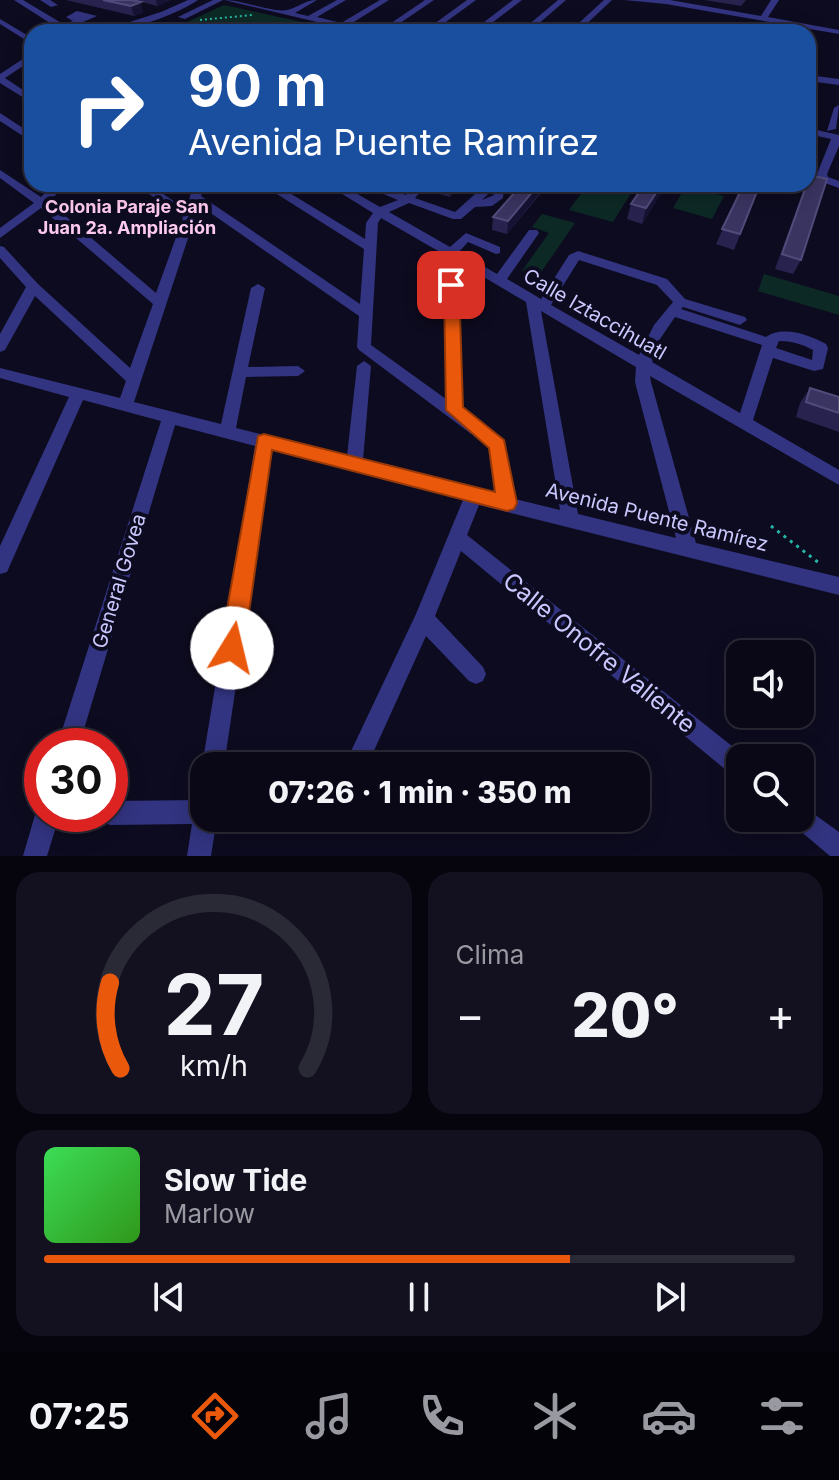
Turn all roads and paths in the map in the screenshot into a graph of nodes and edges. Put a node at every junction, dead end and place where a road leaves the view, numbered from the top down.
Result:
1 (19, 0) edge
2 (44, 0) edge
3 (194, 0) edge
4 (219, 0) edge
5 (228, 0) edge
6 (313, 0) edge
7 (342, 0) edge
8 (385, 0) edge
9 (430, 0) edge
10 (472, 0) edge
11 (518, 0) edge
12 (562, 0) edge
13 (608, 0) edge
14 (628, 0) edge
15 (775, 0) edge
16 (661, 1) edge
17 (250, 2) edge
18 (54, 5) dead end
19 (142, 7) edge
20 (157, 10) dead end
21 (288, 13) junction
22 (258, 14) dead end
23 (310, 18) junction
24 (763, 19) junction
25 (1, 22) edge
26 (80, 22) dead end
27 (57, 24) edge
28 (77, 24) edge
29 (130, 24) edge
30 (161, 24) edge
31 (188, 24) edge
32 (334, 24) edge
33 (345, 24) edge
34 (394, 24) edge
35 (438, 24) edge
36 (486, 24) edge
37 (534, 24) edge
38 (582, 24) edge
39 (792, 24) edge
40 (816, 28) edge
41 (839, 32) edge
42 (24, 37) edge
43 (24, 61) edge
44 (0, 65) edge
45 (10, 71) junction
46 (0, 78) edge
47 (816, 79) edge
48 (839, 82) edge
49 (24, 94) edge
50 (839, 108) edge
51 (0, 116) edge
52 (816, 127) edge
53 (24, 133) edge
54 (816, 133) edge
55 (837, 138) edge
56 (0, 174) edge
57 (839, 185) edge
58 (24, 190) edge
59 (26, 192) edge
60 (54, 192) edge
61 (153, 192) edge
62 (197, 192) edge
63 (201, 192) edge
64 (280, 192) edge
65 (345, 192) edge
66 (386, 192) edge
67 (414, 192) edge
68 (407, 200) junction
69 (41, 202) junction
70 (473, 203) dead end
71 (379, 212) junction
72 (188, 216) junction
73 (457, 217) junction
74 (533, 233) dead end
75 (0, 234) edge
76 (466, 237) junction
77 (370, 247) junction
78 (0, 250) edge
79 (496, 250) dead end
80 (451, 253) junction
81 (499, 281) junction
82 (33, 287) junction
83 (258, 288) dead end
84 (158, 301) junction
85 (537, 304) junction
86 (676, 306) junction
87 (365, 314) junction
88 (740, 320) dead end
89 (0, 347) edge
90 (641, 365) junction
91 (364, 366) dead end
92 (298, 371) dead end
93 (241, 372) junction
94 (0, 373) edge
95 (132, 378) junction
96 (79, 392) junction
97 (125, 405) junction
98 (454, 410) junction
99 (170, 416) junction
100 (744, 424) junction
101 (227, 431) junction
102 (264, 441) junction
103 (354, 464) junction
104 (839, 478) edge
105 (474, 496) junction
106 (507, 503) junction
107 (570, 518) junction
108 (771, 526) dead end
109 (459, 539) junction
110 (688, 547) junction
111 (0, 566) edge
112 (836, 585) edge
113 (424, 619) junction
114 (476, 674) dead end
115 (74, 728) edge
116 (215, 752) edge
117 (362, 752) edge
118 (726, 756) edge
119 (190, 812) edge
120 (128, 813) edge
121 (814, 827) edge
122 (42, 832) edge
123 (203, 832) edge
124 (839, 847) edge
125 (35, 856) edge
126 (199, 856) edge

1 - 27 street
2 - 18 street
3 - 29 street
4 - 30 street
5 - 17 street
6 - 21 street
7 - 23 street
8 - 33 street
9 - 34 street
10 - 35 street
11 - 36 street
12 - 37 street
13 - 38 street
14 - 16 street
15 - 24 street
16 - 24 street
17 - 21 street
19 - 20 street
21 - 23 street
22 - 31 path
23 - 32 street
24 - 39 street
25 - 42 street
26 - 28 street
40 - 41 street
43 - 45 street
44 - 45 street
45 - 46 street
46 - 49 street
47 - 48 street
50 - 55 street
51 - 53 street
52 - 55 street
54 - 55 street
55 - 57 street
56 - 58 street
59 - 69 street
60 - 69 street
61 - 72 street
62 - 72 street
63 - 87 street
64 - 77 street
65 - 71 street, Calle Iztaccihuatl
66 - 68 street
67 - 68 street
68 - 71 street
68 - 73 street
69 - 75 street
69 - 84 street
70 - 73 street
71 - 77 street
71 - 80 street, Calle Iztaccihuatl
72 - 84 street
73 - 76 street
74 - 81 street
76 - 79 street
76 - 80 street
77 - 87 street
78 - 82 street
80 - 81 street, Calle Iztaccihuatl
80 - 98 street
81 - 85 street, Calle Iztaccihuatl
82 - 89 street
82 - 95 street
83 - 93 street
84 - 95 street
85 - 86 street
85 - 90 street, Calle Iztaccihuatl
85 - 107 street
86 - 88 street
86 - 90 street
86 - 100 street
87 - 98 street
90 - 100 street, Calle Iztaccihuatl
90 - 110 street
91 - 103 street
92 - 93 street
93 - 101 street
94 - 96 street, Avenida Puente Ramírez
95 - 97 street
96 - 97 street, Avenida Puente Ramírez
96 - 111 street
97 - 99 street, Avenida Puente Ramírez
98 - 106 street
99 - 101 street, Avenida Puente Ramírez
99 - 115 street, General Govea
100 - 104 street, Calle Iztaccihuatl
101 - 102 street, Avenida Puente Ramírez
102 - 103 street, Avenida Puente Ramírez
102 - 116 street
103 - 105 street, Avenida Puente Ramírez
105 - 106 street, Avenida Puente Ramírez
105 - 109 street
106 - 107 street, Avenida Puente Ramírez
107 - 110 street, Avenida Puente Ramírez
108 - 112 path
109 - 113 street
109 - 118 street, Calle Onofre Valiente
110 - 112 street, Avenida Puente Ramírez
113 - 114 street
113 - 117 street
119 - 120 street
121 - 124 street
122 - 125 street
123 - 126 street

